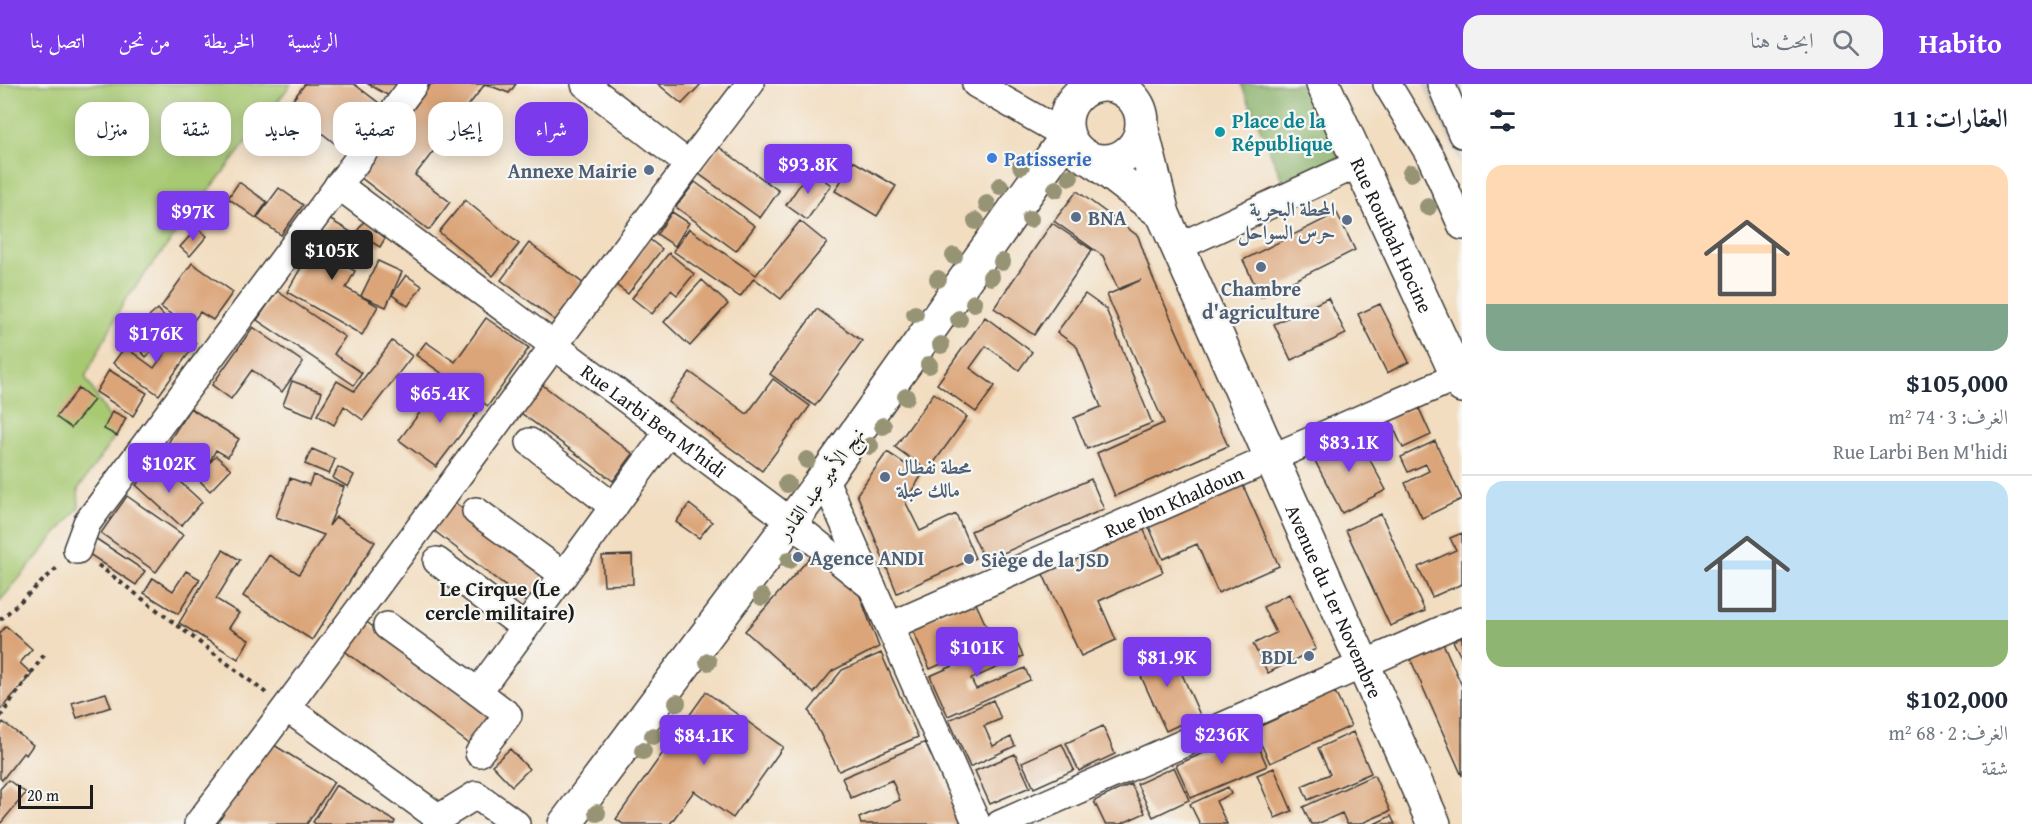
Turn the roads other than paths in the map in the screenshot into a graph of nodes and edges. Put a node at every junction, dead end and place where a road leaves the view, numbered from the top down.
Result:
1 (414, 84) edge
2 (585, 84) edge
3 (750, 84) edge
4 (976, 84) edge
5 (1103, 84) edge
6 (1323, 84) edge
7 (1387, 84) edge
8 (1441, 84) edge
9 (1136, 91) edge
10 (1142, 130) junction
11 (1462, 134) edge
12 (1067, 136) junction
13 (1093, 160) junction
14 (1360, 163) junction
15 (688, 164) junction
16 (338, 185) junction
17 (1163, 214) junction
18 (1462, 226) edge
19 (1178, 247) junction
20 (553, 345) junction
21 (1460, 381) edge
22 (669, 431) junction
23 (530, 442) dead end
24 (1271, 458) junction
25 (824, 478) junction
26 (614, 507) junction
27 (476, 511) dead end
28 (792, 522) junction
29 (77, 550) road end
30 (437, 561) dead end
31 (564, 575) junction
32 (872, 587) junction
33 (1462, 621) edge
34 (387, 626) dead end
35 (890, 626) junction
36 (525, 628) junction
37 (1363, 665) junction
38 (478, 692) junction
39 (287, 708) junction
40 (479, 753) dead end
41 (438, 821) edge
42 (198, 824) edge
43 (516, 824) edge
44 (565, 824) edge
45 (977, 824) edge
46 (1000, 824) edge
47 (1434, 824) edge

1 - 16 street
2 - 15 street
3 - 15 street
4 - 12 street
5 - 9 main road
5 - 12 main road
6 - 14 main road, Rue Rouibah Hocine
7 - 18 street
8 - 11 street
9 - 10 main road
10 - 13 main road
10 - 17 main road, Avenue du 1er Novembre
12 - 13 main road
12 - 25 main road, نهج الأمير عبد القادر
13 - 17 main road, Avenue du 1er Novembre
14 - 19 street
14 - 21 main road, Rue Rouibah Hocine
15 - 20 street
16 - 20 street, Rue Larbi Ben M'hidi
16 - 29 street
17 - 19 main road, Avenue du 1er Novembre
19 - 24 main road, Avenue du 1er Novembre
20 - 22 street, Rue Larbi Ben M'hidi
20 - 39 street
21 - 24 street, Rue Ibn Khaldoun
22 - 26 street
22 - 28 street, Rue Larbi Ben M'hidi
23 - 26 street
24 - 35 street, Rue Ibn Khaldoun
24 - 37 main road, Avenue du 1er Novembre
25 - 28 main road, نهج الأمير عبد القادر
25 - 32 street
26 - 31 street
27 - 31 street
28 - 32 street, Rue Larbi Ben M'hidi
28 - 44 main road, نهج الأمير عبد القادر
30 - 36 street
31 - 36 street
32 - 35 street
33 - 37 street
34 - 38 street
35 - 45 street
36 - 38 street
37 - 46 street
37 - 47 main road, Avenue du 1er Novembre
38 - 40 street
39 - 41 street
39 - 42 street
41 - 43 street

